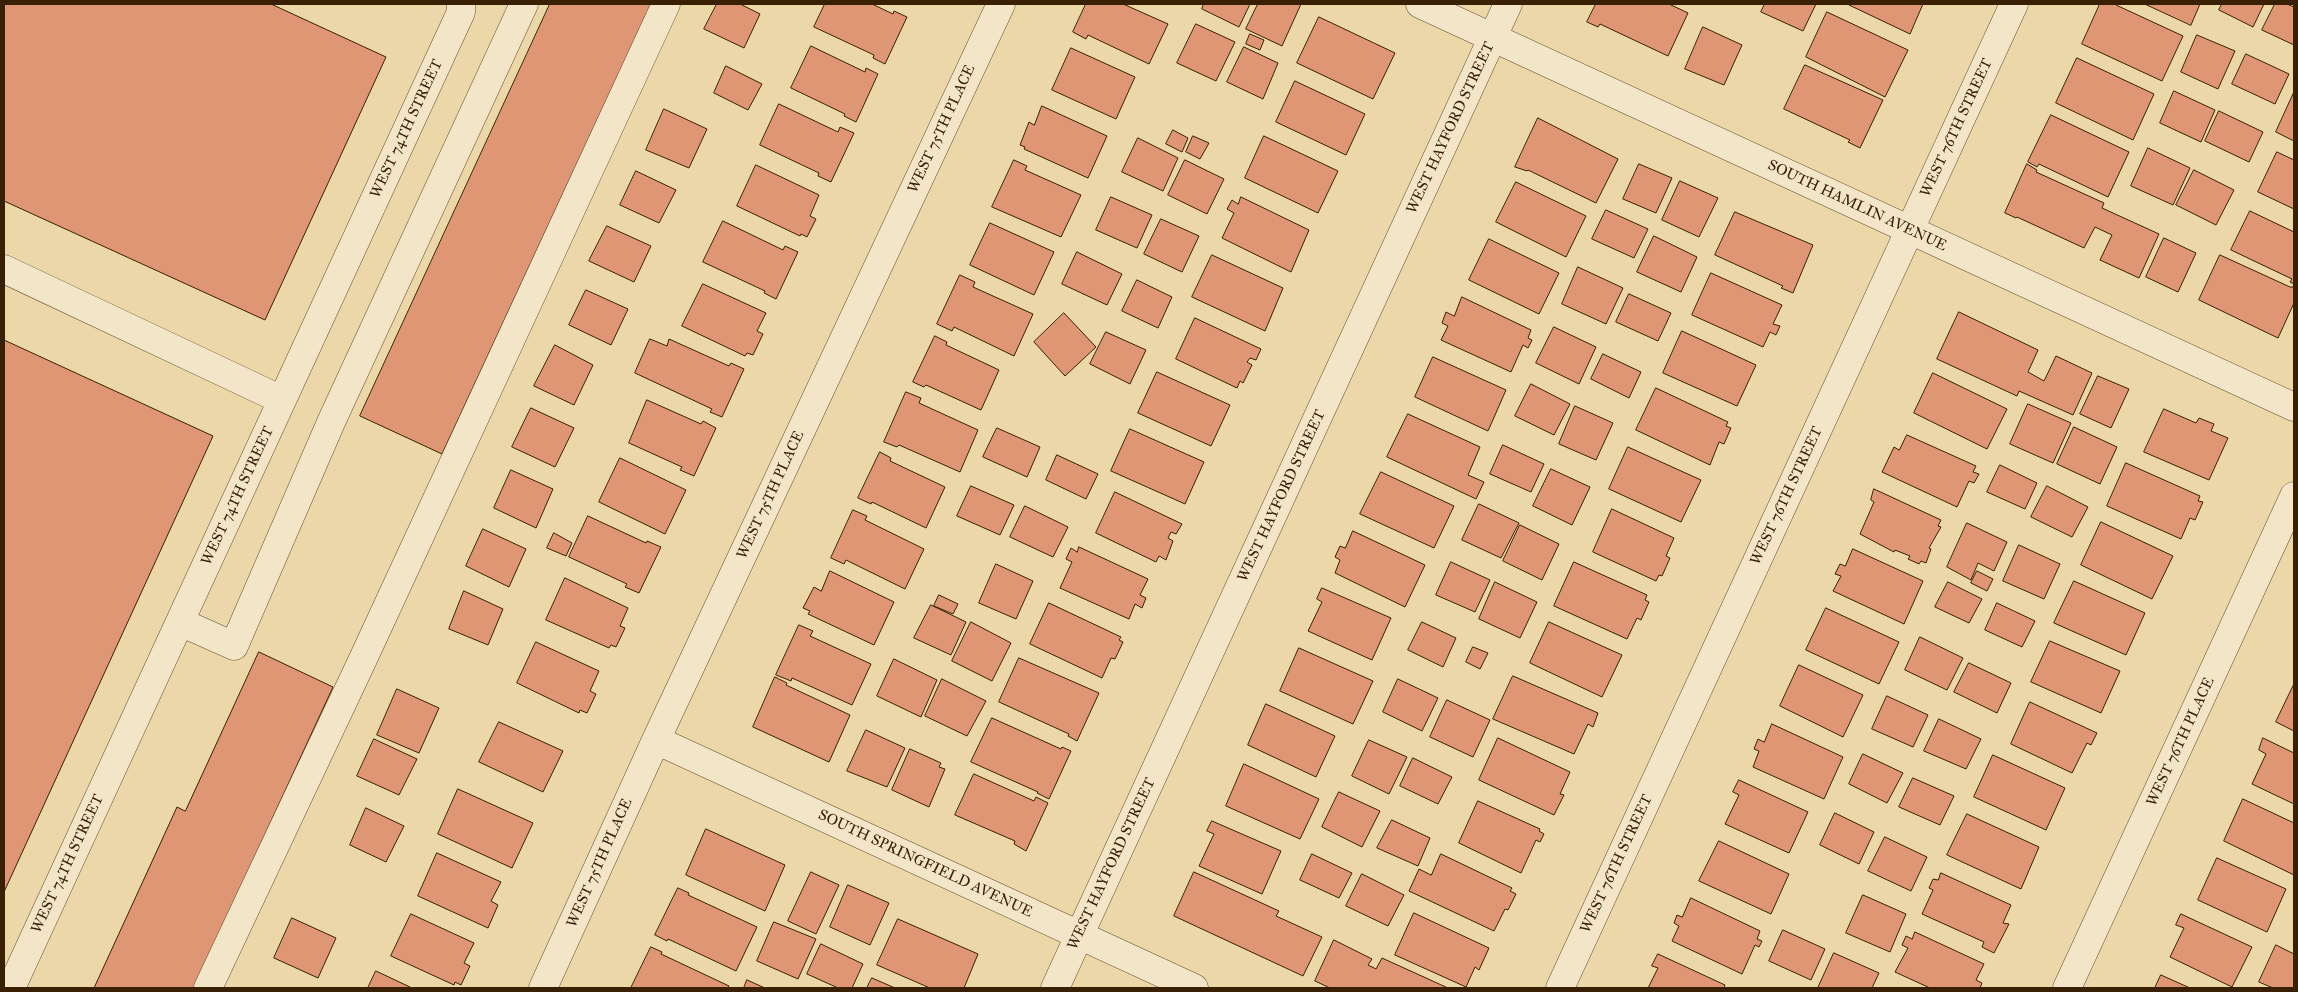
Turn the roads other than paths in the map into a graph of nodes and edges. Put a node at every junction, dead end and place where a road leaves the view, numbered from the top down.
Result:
1 (461, 4) edge
2 (524, 4) edge
3 (666, 4) edge
4 (1001, 4) edge
5 (1420, 4) edge
6 (1508, 4) edge
7 (2014, 4) edge
8 (1492, 37) junction
9 (1910, 230) junction
10 (4, 269) edge
11 (282, 400) junction
12 (2294, 407) edge
13 (2294, 496) edge
14 (180, 622) junction
15 (656, 740) junction
16 (1079, 936) junction
17 (11, 988) edge
18 (208, 988) edge
19 (543, 988) edge
20 (1055, 988) edge
21 (1194, 988) edge
22 (1560, 988) edge
23 (2067, 988) edge

1 - 11 street, WEST 74TH STREET
2 - 14 street
3 - 18 street
4 - 15 street, WEST 75TH PLACE
5 - 8 street, SOUTH HAMLIN AVENUE
6 - 8 street, WEST HAYFORD STREET
7 - 9 street, WEST 76TH STREET
8 - 9 street, SOUTH HAMLIN AVENUE
8 - 16 street, WEST HAYFORD STREET
9 - 12 street, SOUTH HAMLIN AVENUE
9 - 22 street, WEST 76TH STREET
10 - 11 street
11 - 14 street, WEST 74TH STREET
13 - 23 street, WEST 76TH PLACE
14 - 17 street, WEST 74TH STREET
15 - 16 street, SOUTH SPRINGFIELD AVENUE
15 - 19 street, WEST 75TH PLACE
16 - 20 street, WEST HAYFORD STREET
16 - 21 street, SOUTH SPRINGFIELD AVENUE

